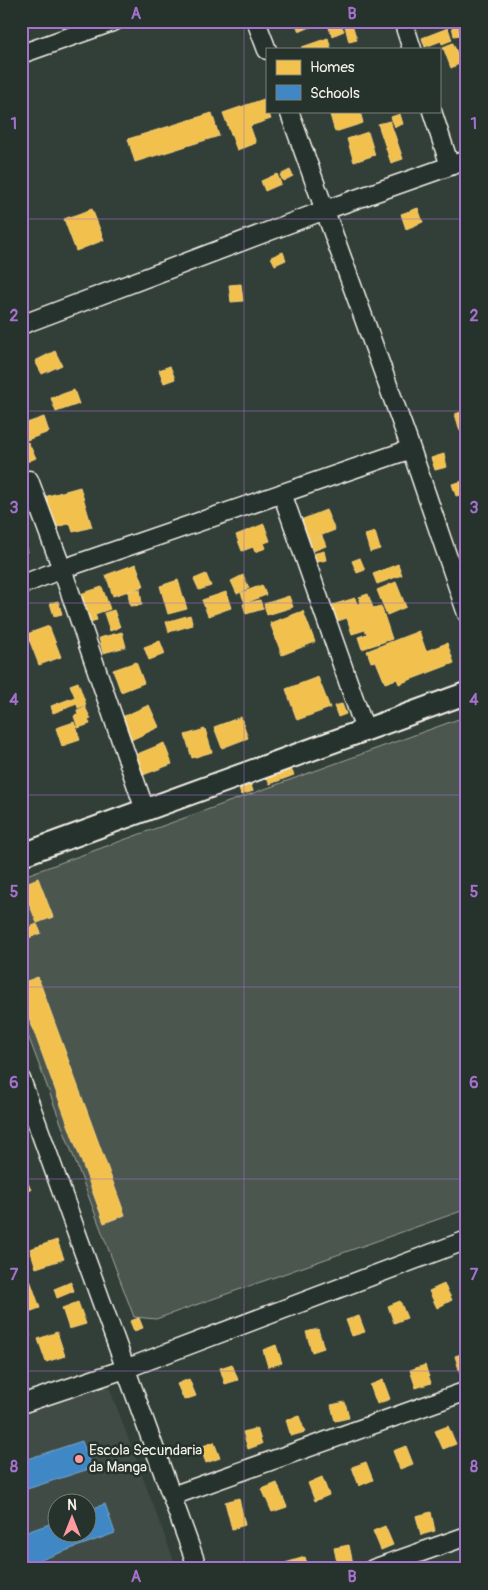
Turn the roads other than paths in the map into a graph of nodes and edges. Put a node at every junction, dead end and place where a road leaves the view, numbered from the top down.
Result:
1 (115, 21) edge
2 (256, 21) edge
3 (403, 21) edge
4 (266, 48) edge
5 (412, 48) edge
6 (24, 53) dead end
7 (289, 112) edge
8 (432, 112) edge
9 (467, 160) edge
10 (450, 166) junction
11 (325, 210) junction
12 (21, 325) edge
13 (411, 449) junction
14 (29, 480) dead end
15 (282, 494) junction
16 (62, 569) junction
17 (21, 586) edge
18 (467, 614) edge
19 (467, 693) edge
20 (365, 730) junction
21 (145, 810) junction
22 (21, 855) edge
23 (21, 1079) edge
24 (467, 1240) edge
25 (125, 1369) junction
26 (467, 1391) edge
27 (21, 1404) edge
28 (172, 1496) junction
29 (467, 1536) edge
30 (198, 1569) edge
31 (373, 1569) edge

1 - 6 street
2 - 4 street
3 - 5 street
7 - 11 street
8 - 10 street
9 - 10 street
10 - 11 street
11 - 12 street
11 - 13 street
13 - 15 street
13 - 18 street
14 - 16 street
15 - 16 street
15 - 20 street
16 - 17 street
16 - 21 street
19 - 20 street
20 - 21 street
21 - 22 street
23 - 25 street
24 - 25 street
25 - 27 street
25 - 28 street
26 - 28 street
28 - 30 street
29 - 31 street

